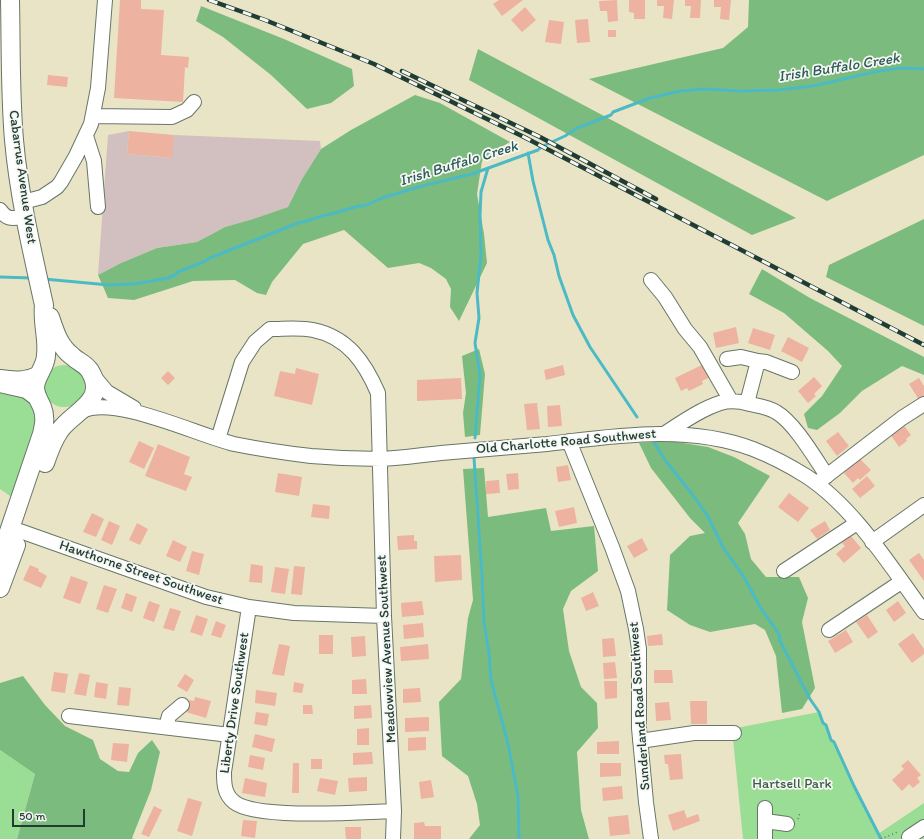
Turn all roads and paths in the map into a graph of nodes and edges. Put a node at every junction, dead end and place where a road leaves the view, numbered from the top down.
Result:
1 (10, 0) edge
2 (105, 0) edge
3 (194, 102) dead end
4 (93, 116) junction
5 (86, 136) junction
6 (98, 207) dead end
7 (0, 210) edge
8 (25, 210) junction
9 (651, 280) dead end
10 (44, 305) junction
11 (75, 359) junction
12 (728, 359) dead end
13 (758, 361) junction
14 (89, 370) junction
15 (40, 371) junction
16 (792, 372) dead end
17 (0, 377) edge
18 (0, 385) edge
19 (731, 401) junction
20 (39, 402) junction
21 (747, 403) junction
22 (924, 404) edge
23 (80, 412) junction
24 (143, 414) junction
25 (664, 434) junction
26 (218, 439) junction
27 (569, 441) junction
28 (380, 459) junction
29 (822, 480) junction
30 (924, 505) edge
31 (857, 523) junction
32 (20, 531) junction
33 (872, 542) junction
34 (0, 558) edge
35 (784, 571) dead end
36 (901, 582) junction
37 (0, 588) edge
38 (249, 607) junction
39 (924, 612) edge
40 (384, 616) junction
41 (829, 630) dead end
42 (182, 705) dead end
43 (69, 716) dead end
44 (166, 727) junction
45 (734, 733) dead end
46 (230, 735) junction
47 (640, 740) junction
48 (394, 811) junction
49 (787, 824) dead end
50 (924, 827) edge
51 (906, 834) joint
52 (393, 839) edge
53 (651, 839) edge
54 (765, 839) edge
55 (881, 839) edge

1 - 8 main road, Cabarrus Avenue West
2 - 4 street
3 - 4 street
4 - 5 street
5 - 6 street
5 - 8 street
7 - 8 street
8 - 10 main road, Cabarrus Avenue West
9 - 19 street
10 - 11 main road, Cabarrus Avenue West
10 - 15 main road, Cabarrus Avenue West
11 - 14 main road, Cabarrus Avenue West
11 - 15 main road
12 - 13 street
13 - 16 street
13 - 21 street
14 - 23 main road
14 - 24 street, Old Charlotte Road Southwest
15 - 17 street
15 - 20 main road, Cabarrus Avenue West
18 - 20 street
19 - 21 street
19 - 25 street
20 - 23 main road
20 - 34 main road, Cabarrus Avenue West
21 - 29 street
22 - 29 street
23 - 24 street, Old Charlotte Road Southwest
23 - 32 main road
24 - 26 street, Old Charlotte Road Southwest
25 - 27 street, Old Charlotte Road Southwest
25 - 29 street, Old Charlotte Road Southwest
26 - 28 street, Old Charlotte Road Southwest
26 - 28 street, Meadowview Avenue Southwest
27 - 28 street, Old Charlotte Road Southwest
27 - 47 street, Sunderland Road Southwest
28 - 40 street, Meadowview Avenue Southwest
29 - 31 street, Old Charlotte Road Southwest
30 - 33 street
31 - 33 street, Old Charlotte Road Southwest
31 - 35 street
32 - 37 main road
32 - 38 street, Hawthorne Street Southwest
33 - 36 street, Old Charlotte Road Southwest
36 - 39 street, Old Charlotte Road Southwest
36 - 41 street
38 - 40 street, Hawthorne Street Southwest
38 - 46 street, Liberty Drive Southwest
40 - 48 street, Meadowview Avenue Southwest
42 - 44 street
43 - 44 street
44 - 46 street
45 - 47 street
46 - 48 street, Liberty Drive Southwest
47 - 53 street, Sunderland Road Southwest
48 - 52 street, Meadowview Avenue Southwest
49 - 54 street
50 - 51 street
51 - 55 path

